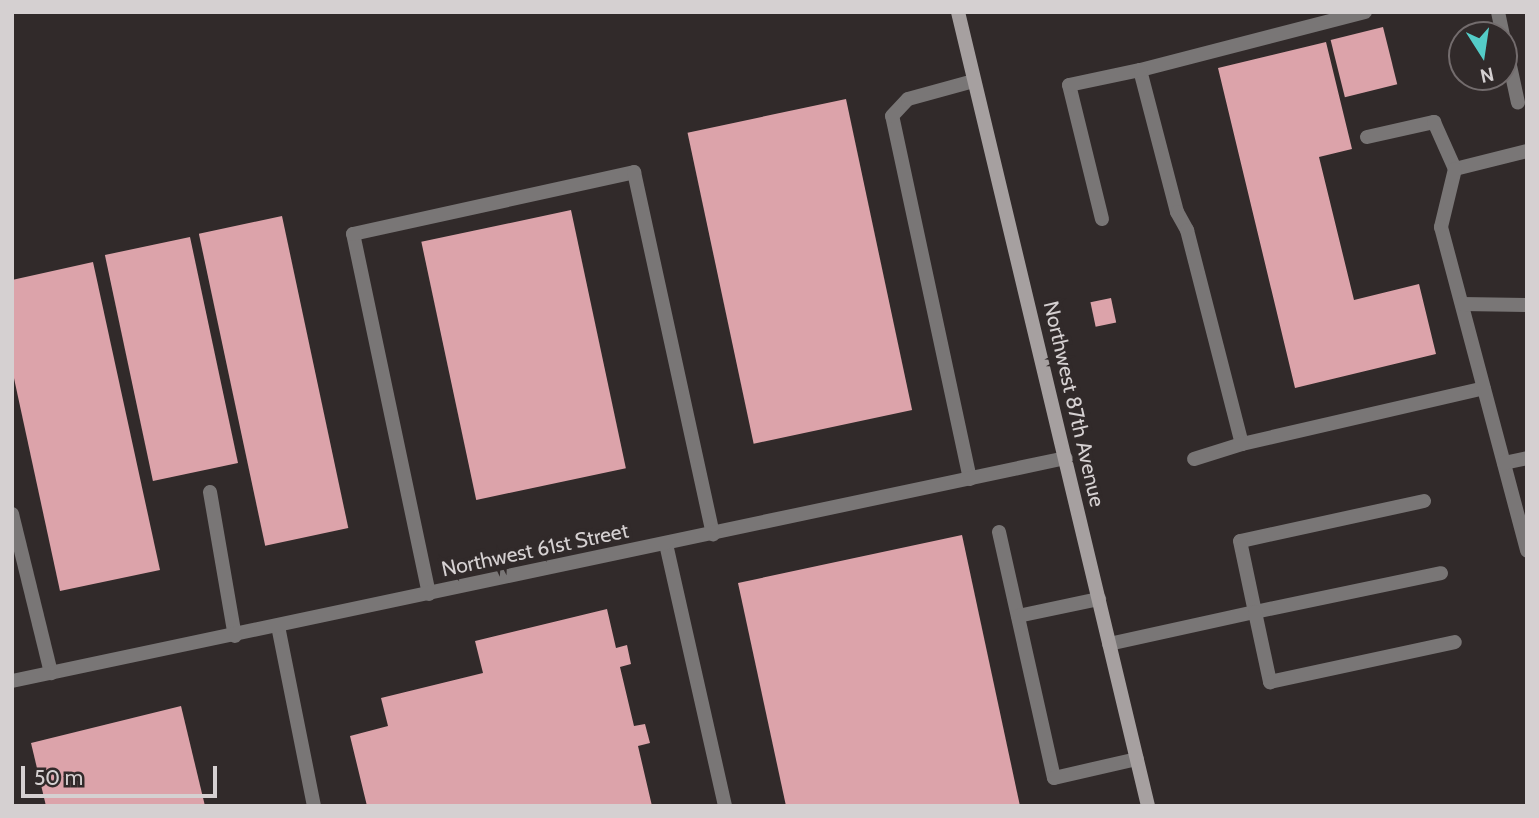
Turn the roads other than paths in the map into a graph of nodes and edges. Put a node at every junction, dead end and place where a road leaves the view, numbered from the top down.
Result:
1 (958, 12) edge
2 (1365, 12) edge
3 (1140, 69) junction
4 (974, 81) junction
5 (1515, 91) edge
6 (1518, 103) dead end
7 (1367, 137) dead end
8 (1527, 151) edge
9 (1455, 169) junction
10 (1102, 219) dead end
11 (1462, 304) junction
12 (1527, 305) edge
13 (1484, 388) junction
14 (1242, 444) junction
15 (1066, 458) junction
16 (1527, 458) edge
17 (1194, 459) dead end
18 (1504, 464) junction
19 (970, 479) junction
20 (210, 492) dead end
21 (1424, 501) dead end
22 (12, 513) edge
23 (999, 532) dead end
24 (1524, 532) edge
25 (713, 534) junction
26 (666, 544) junction
27 (1527, 551) edge
28 (1441, 573) dead end
29 (429, 594) junction
30 (1099, 599) junction
31 (1255, 612) junction
32 (1018, 616) junction
33 (278, 626) junction
34 (235, 636) junction
35 (1455, 642) dead end
36 (1109, 643) junction
37 (51, 673) junction
38 (12, 681) edge
39 (1137, 759) junction
40 (314, 806) edge
41 (725, 806) edge
42 (1148, 806) edge

1 - 4 main road, Northwest 87th Avenue
2 - 3 street
3 - 10 street
3 - 14 street
4 - 15 main road, Northwest 87th Avenue
4 - 19 street
5 - 6 street
7 - 9 street
8 - 9 street
9 - 11 street
11 - 12 street
11 - 13 street
13 - 14 street
13 - 18 street
14 - 17 street
15 - 19 street, Northwest 61st Street
15 - 30 main road, Northwest 87th Avenue
16 - 18 street
18 - 24 street
19 - 25 street, Northwest 61st Street
20 - 34 street
21 - 31 street
22 - 37 street
23 - 32 street
24 - 27 street
25 - 26 street, Northwest 61st Street
25 - 29 street
26 - 29 street, Northwest 61st Street
26 - 41 street
28 - 31 street
29 - 33 street, Northwest 61st Street
30 - 32 street
30 - 36 main road, Northwest 87th Avenue
31 - 35 street
31 - 36 street
32 - 39 street
33 - 34 street, Northwest 61st Street
33 - 40 street
34 - 37 street, Northwest 61st Street
36 - 39 main road, Northwest 87th Avenue
37 - 38 street, Northwest 61st Street
39 - 42 main road, Northwest 87th Avenue

